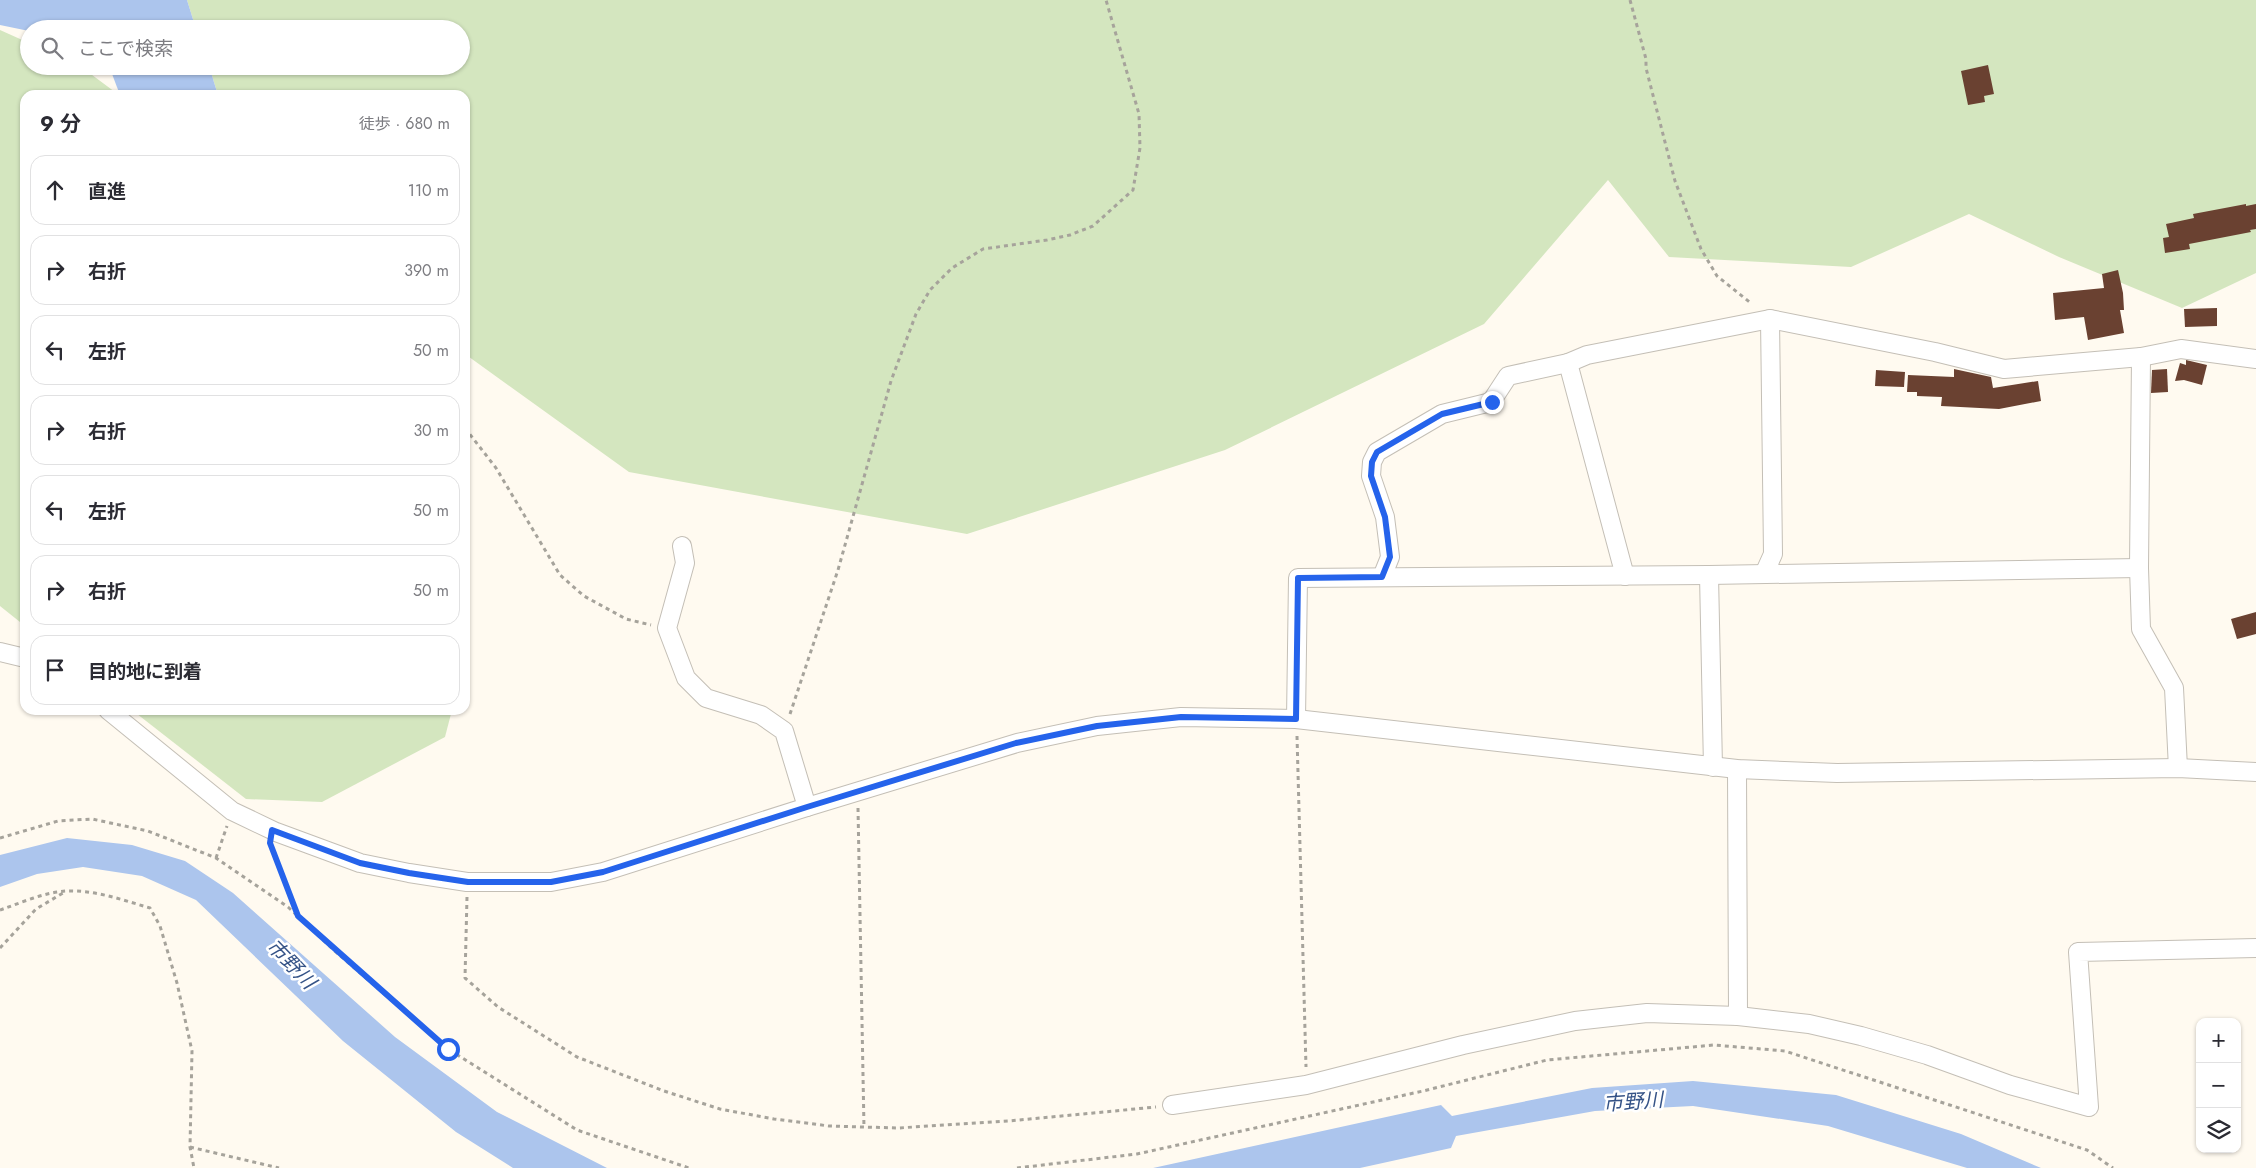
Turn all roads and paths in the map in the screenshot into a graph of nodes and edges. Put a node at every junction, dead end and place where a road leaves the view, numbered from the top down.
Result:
1 (1106, 0) edge
2 (1630, 0) edge
3 (1770, 319) junction
4 (2141, 356) junction
5 (2256, 359) edge
6 (1568, 363) junction
7 (470, 434) edge
8 (682, 546) dead end
9 (2139, 568) junction
10 (1764, 574) junction
11 (1709, 575) junction
12 (1625, 576) junction
13 (1382, 577) junction
14 (667, 628) junction
15 (0, 652) edge
16 (20, 657) edge
17 (114, 715) edge
18 (1296, 719) junction
19 (784, 731) junction
20 (1713, 767) junction
21 (2178, 768) junction
22 (1737, 769) junction
23 (2256, 772) edge
24 (857, 792) junction
25 (807, 807) junction
26 (232, 811) junction
27 (272, 830) junction
28 (0, 838) edge
29 (216, 858) junction
30 (468, 882) junction
31 (66, 891) junction
32 (0, 910) edge
33 (298, 916) junction
34 (0, 948) edge
35 (2256, 948) edge
36 (1738, 1016) junction
37 (1306, 1085) junction
38 (1172, 1105) joint
39 (864, 1128) junction
40 (190, 1147) junction
41 (194, 1168) edge
42 (279, 1168) edge
43 (689, 1168) edge
44 (1017, 1168) edge
45 (2113, 1168) edge

1 - 19 path
2 - 3 path
3 - 4 street
3 - 6 street
3 - 10 street
4 - 5 street
4 - 9 street
6 - 12 street
6 - 13 street
7 - 14 path
8 - 14 street
9 - 10 street
9 - 21 street
10 - 11 street
11 - 12 street
11 - 20 street
12 - 13 street
13 - 18 street
14 - 19 street
15 - 16 street
17 - 26 street
18 - 20 street
18 - 24 street
18 - 37 path
19 - 25 street
20 - 22 street
21 - 22 street
21 - 23 street
22 - 36 street
24 - 25 street
24 - 39 path
25 - 30 street
26 - 27 street
26 - 29 path
27 - 30 street
27 - 33 path
28 - 29 path
29 - 33 path
30 - 39 path
31 - 32 path
31 - 34 path
31 - 40 path
33 - 43 path
35 - 36 street
36 - 37 street
37 - 38 street
38 - 39 path
40 - 41 path
40 - 42 path
44 - 45 path

